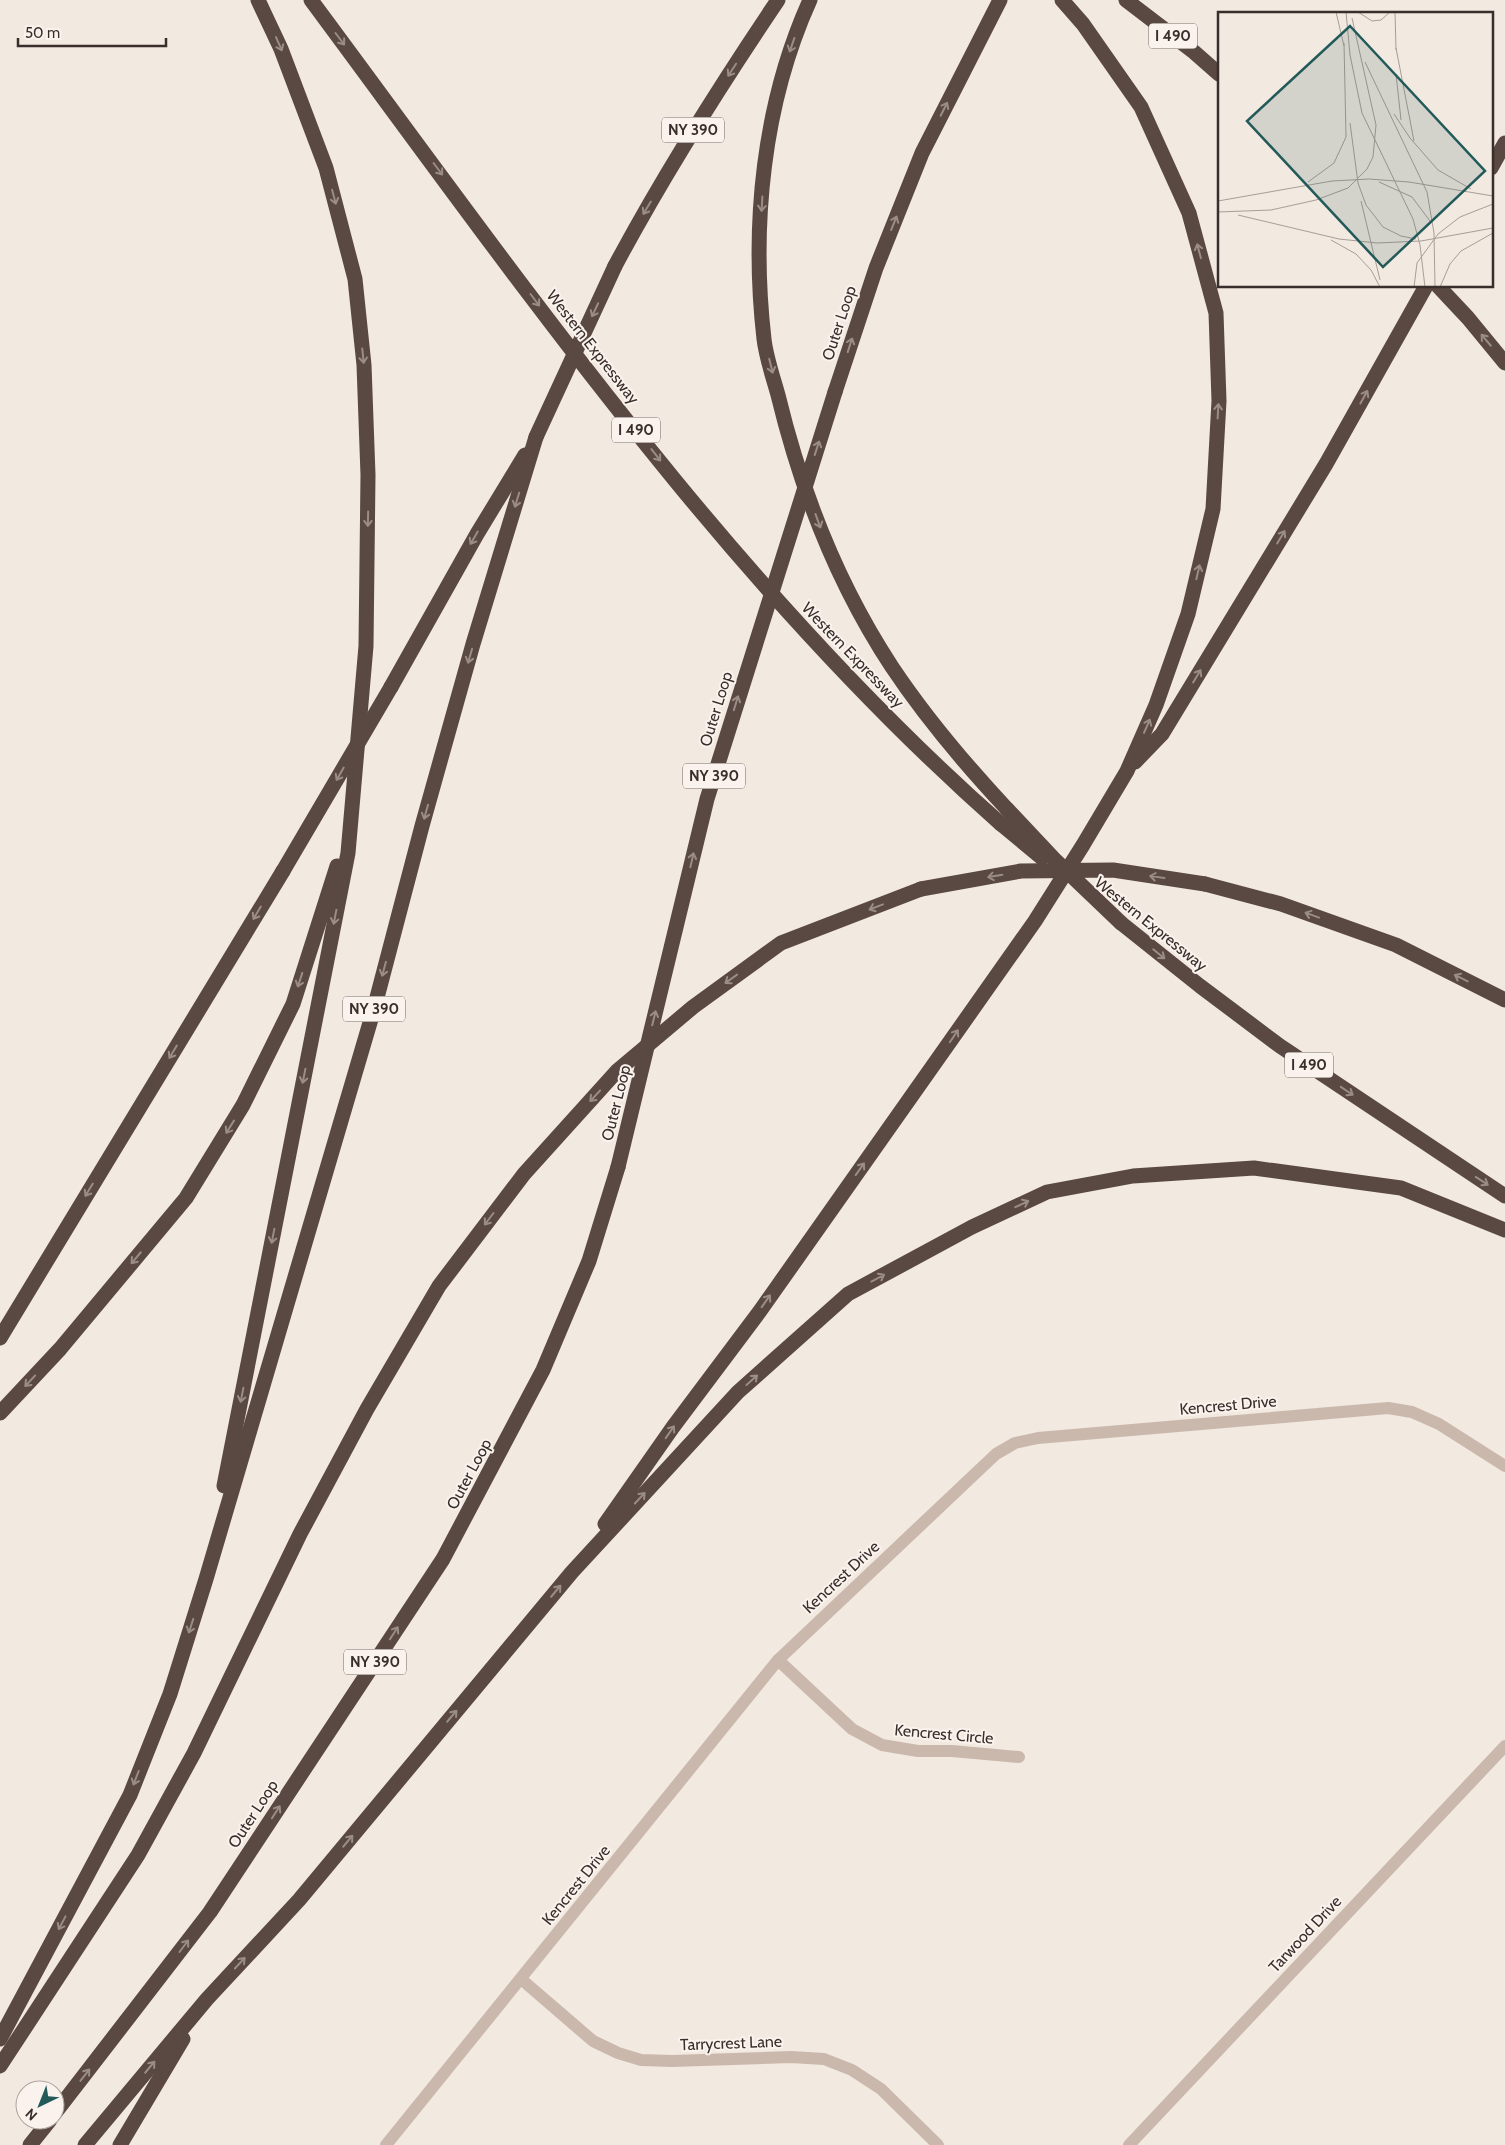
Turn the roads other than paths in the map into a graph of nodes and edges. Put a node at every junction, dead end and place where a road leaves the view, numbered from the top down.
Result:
1 (258, 0) edge
2 (311, 0) edge
3 (778, 0) edge
4 (810, 0) edge
5 (1000, 0) edge
6 (1062, 0) edge
7 (1126, 0) edge
8 (1218, 73) edge
9 (1505, 143) edge
10 (1492, 166) edge
11 (1425, 288) edge
12 (1440, 288) edge
13 (1505, 363) edge
14 (536, 437) junction
15 (1127, 770) junction
16 (351, 817) junction
17 (1121, 923) junction
18 (1505, 1000) edge
19 (1505, 1196) edge
20 (1505, 1230) edge
21 (0, 1338) edge
22 (0, 1413) edge
23 (1505, 1466) edge
24 (572, 1572) junction
25 (206, 1579) junction
26 (778, 1660) junction
27 (1505, 1746) edge
28 (1019, 1757) dead end
29 (521, 1979) junction
30 (207, 1999) junction
31 (0, 2039) edge
32 (0, 2066) edge
33 (65, 2100) edge
34 (42, 2130) edge
35 (30, 2145) edge
36 (85, 2145) edge
37 (120, 2145) edge
38 (386, 2145) edge
39 (938, 2145) edge
40 (1129, 2145) edge

1 -> 16 highway
2 -> 17 highway, Western Expressway / I 490, bridge
3 -> 14 highway, NY 390, bridge
4 -> 17 highway, bridge
33 -> 5 highway, Outer Loop / NY 390, bridge
15 -> 6 highway
7 - 8 highway, I 490
9 - 10 highway
15 -> 11 highway
13 -> 12 highway
14 -> 21 highway, bridge
14 -> 25 highway, NY 390
24 -> 15 highway
16 -> 22 highway
16 -> 25 highway
17 -> 19 highway, Western Expressway / I 490
18 -> 32 highway, bridge
24 -> 20 highway
23 - 26 street, Kencrest Drive
30 -> 24 highway
25 -> 31 highway, NY 390
26 - 28 street, Kencrest Circle
26 - 29 street, Kencrest Drive
27 - 40 street, Tarwood Drive
29 - 38 street, Kencrest Drive
29 - 39 street, Tarrycrest Lane
36 -> 30 highway
30 - 37 highway
34 - 35 highway

